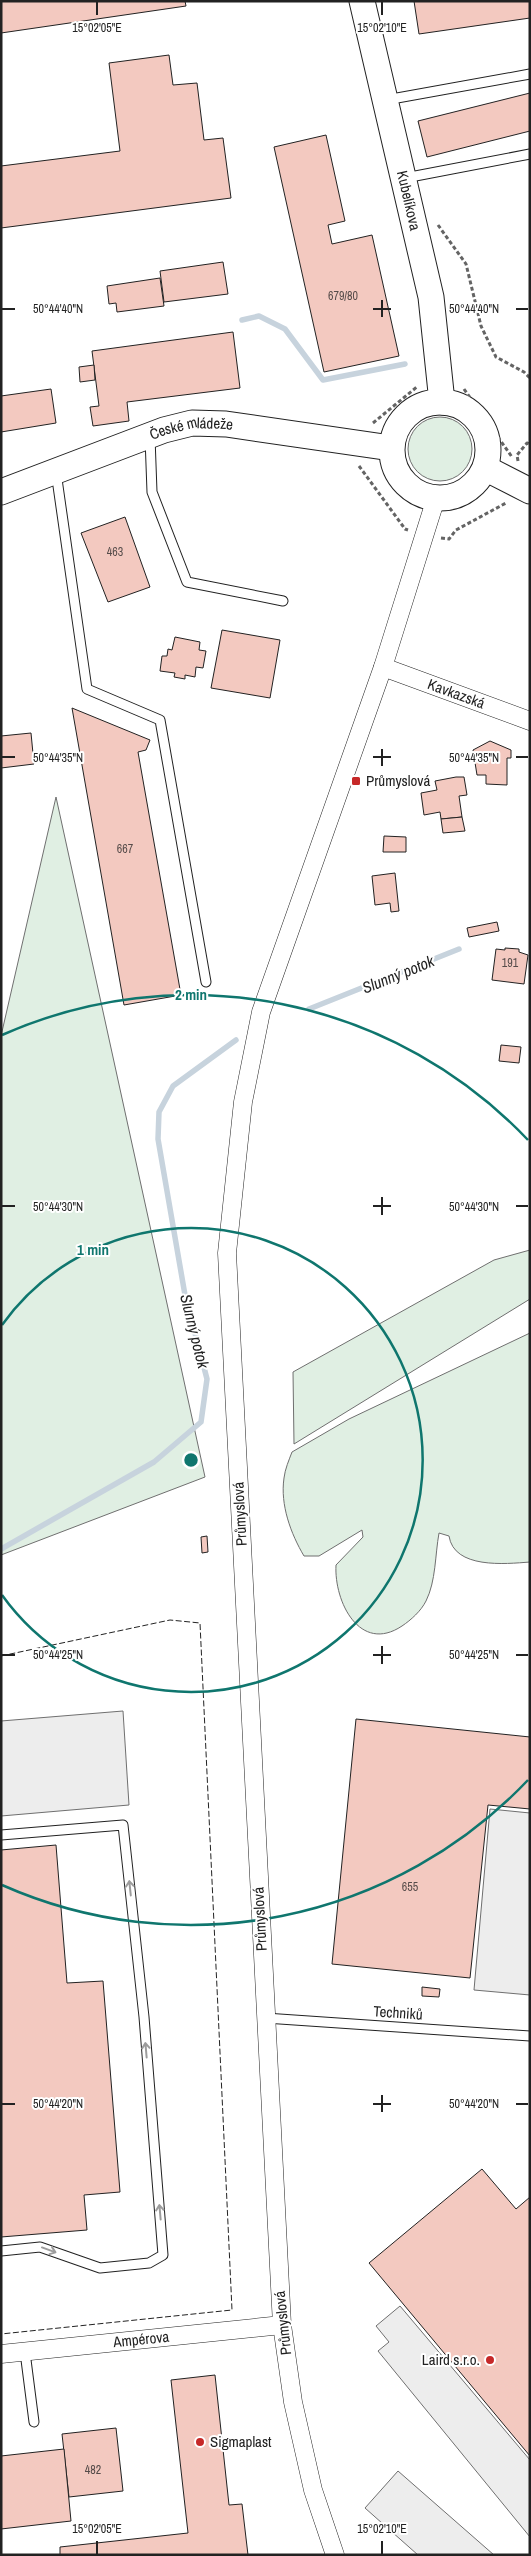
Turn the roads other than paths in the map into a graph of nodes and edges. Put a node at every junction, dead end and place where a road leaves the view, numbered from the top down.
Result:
1 (362, 1) edge
2 (530, 74) edge
3 (386, 100) junction
4 (530, 154) edge
5 (405, 178) junction
6 (441, 392) junction
7 (150, 435) junction
8 (392, 448) junction
9 (485, 468) junction
10 (56, 471) junction
11 (530, 491) edge
12 (1, 492) edge
13 (436, 498) junction
14 (283, 601) dead end
15 (383, 667) junction
16 (530, 721) edge
17 (206, 982) dead end
18 (1, 1835) edge
19 (265, 2018) junction
20 (530, 2036) edge
21 (1, 2251) edge
22 (282, 2325) junction
23 (25, 2352) junction
24 (1, 2354) edge
25 (34, 2422) dead end
26 (335, 2555) edge

1 - 3 street, Kubelíkova
2 - 3 lane
3 - 5 street, Kubelíkova
4 - 5 lane
5 - 6 street, Kubelíkova
6 - 8 street
6 - 9 street
7 - 8 street, České mládeže
7 - 10 street, České mládeže
7 - 14 lane
8 - 13 street
9 - 11 street
9 - 13 street
10 - 12 street, České mládeže
10 - 17 lane
13 - 15 street, Průmyslová
15 - 16 street, Kavkazská
15 - 19 street, Průmyslová
21 -> 18 lane
19 - 20 lane, Techniků
19 - 22 street, Průmyslová
22 - 23 street, Ampérova
22 - 26 street, Průmyslová
23 - 24 street, Ampérova
23 - 25 lane

